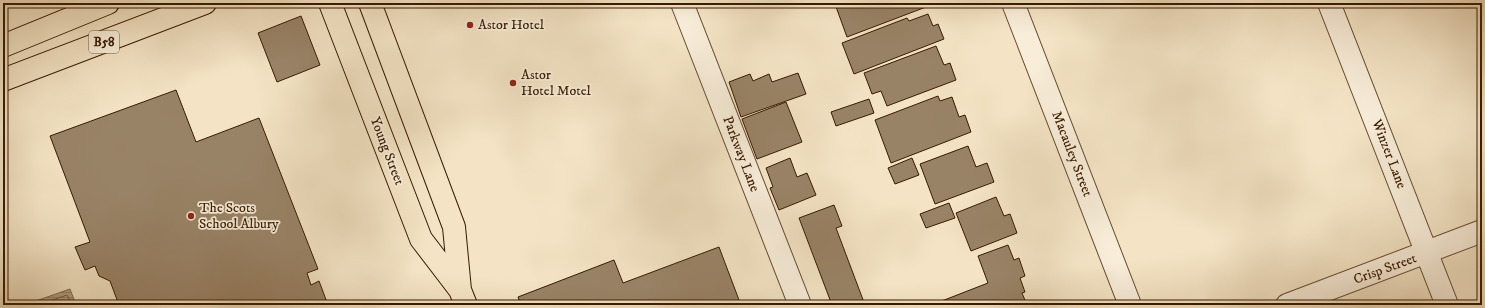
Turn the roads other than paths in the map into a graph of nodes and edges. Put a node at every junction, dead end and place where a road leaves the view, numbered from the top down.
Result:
1 (108, 3) edge
2 (205, 3) edge
3 (330, 3) edge
4 (370, 3) edge
5 (682, 3) edge
6 (1013, 3) edge
7 (1329, 3) edge
8 (3, 46) edge
9 (3, 80) edge
10 (1482, 231) edge
11 (1428, 253) junction
12 (463, 298) edge
13 (800, 305) edge
14 (1130, 305) edge
15 (1287, 305) edge
16 (1447, 305) edge

1 - 8 main road, B58
2 - 9 main road, B58
3 - 12 main road, Young Street
4 - 12 main road, Young Street
5 - 13 street, Parkway Lane
6 - 14 street, Macauley Street
7 - 11 street, Winzer Lane
10 - 11 street, Crisp Street
11 - 15 street, Crisp Street
11 - 16 street, Winzer Lane

